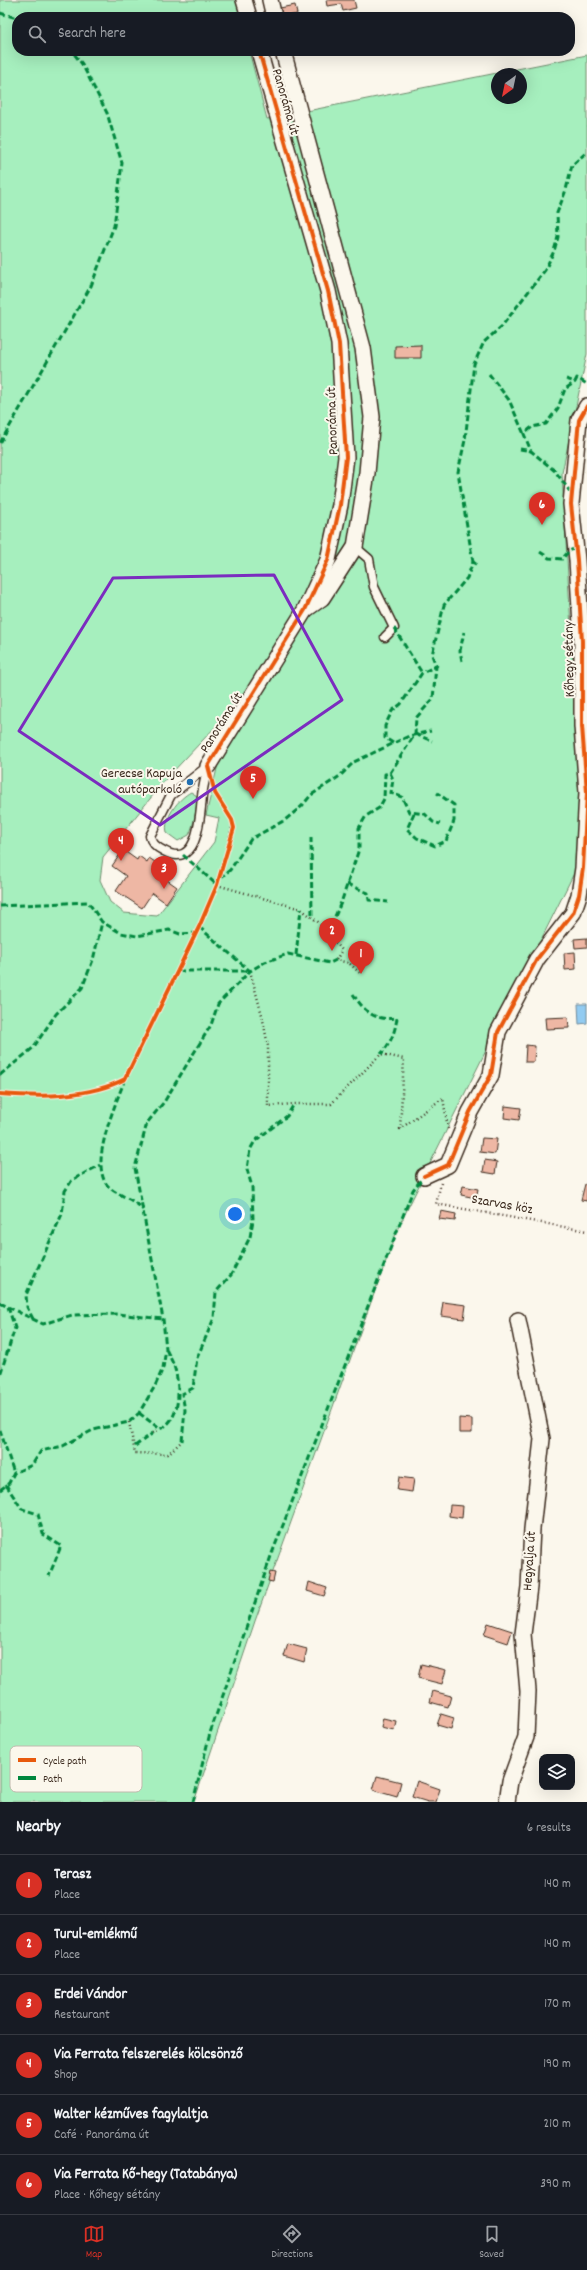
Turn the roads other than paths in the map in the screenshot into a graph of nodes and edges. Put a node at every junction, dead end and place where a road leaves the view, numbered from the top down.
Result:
1 (244, 0) edge
2 (270, 0) edge
3 (248, 12) edge
4 (273, 12) edge
5 (260, 56) edge
6 (284, 56) edge
7 (587, 406) edge
8 (355, 547) junction
9 (305, 610) junction
10 (385, 637) dead end
11 (208, 766) junction
12 (424, 1176) dead end
13 (518, 1320) dead end
14 (507, 1802) edge

1 - 3 street
2 - 4 street
5 - 9 street, Panoráma út
6 - 8 street, Panoráma út
7 - 12 street, Kőhegy sétány
8 - 9 street, Panoráma út
8 - 10 lane
9 - 11 street, Panoráma út
11 - 11 lane
13 - 14 street, Hegyalja út

